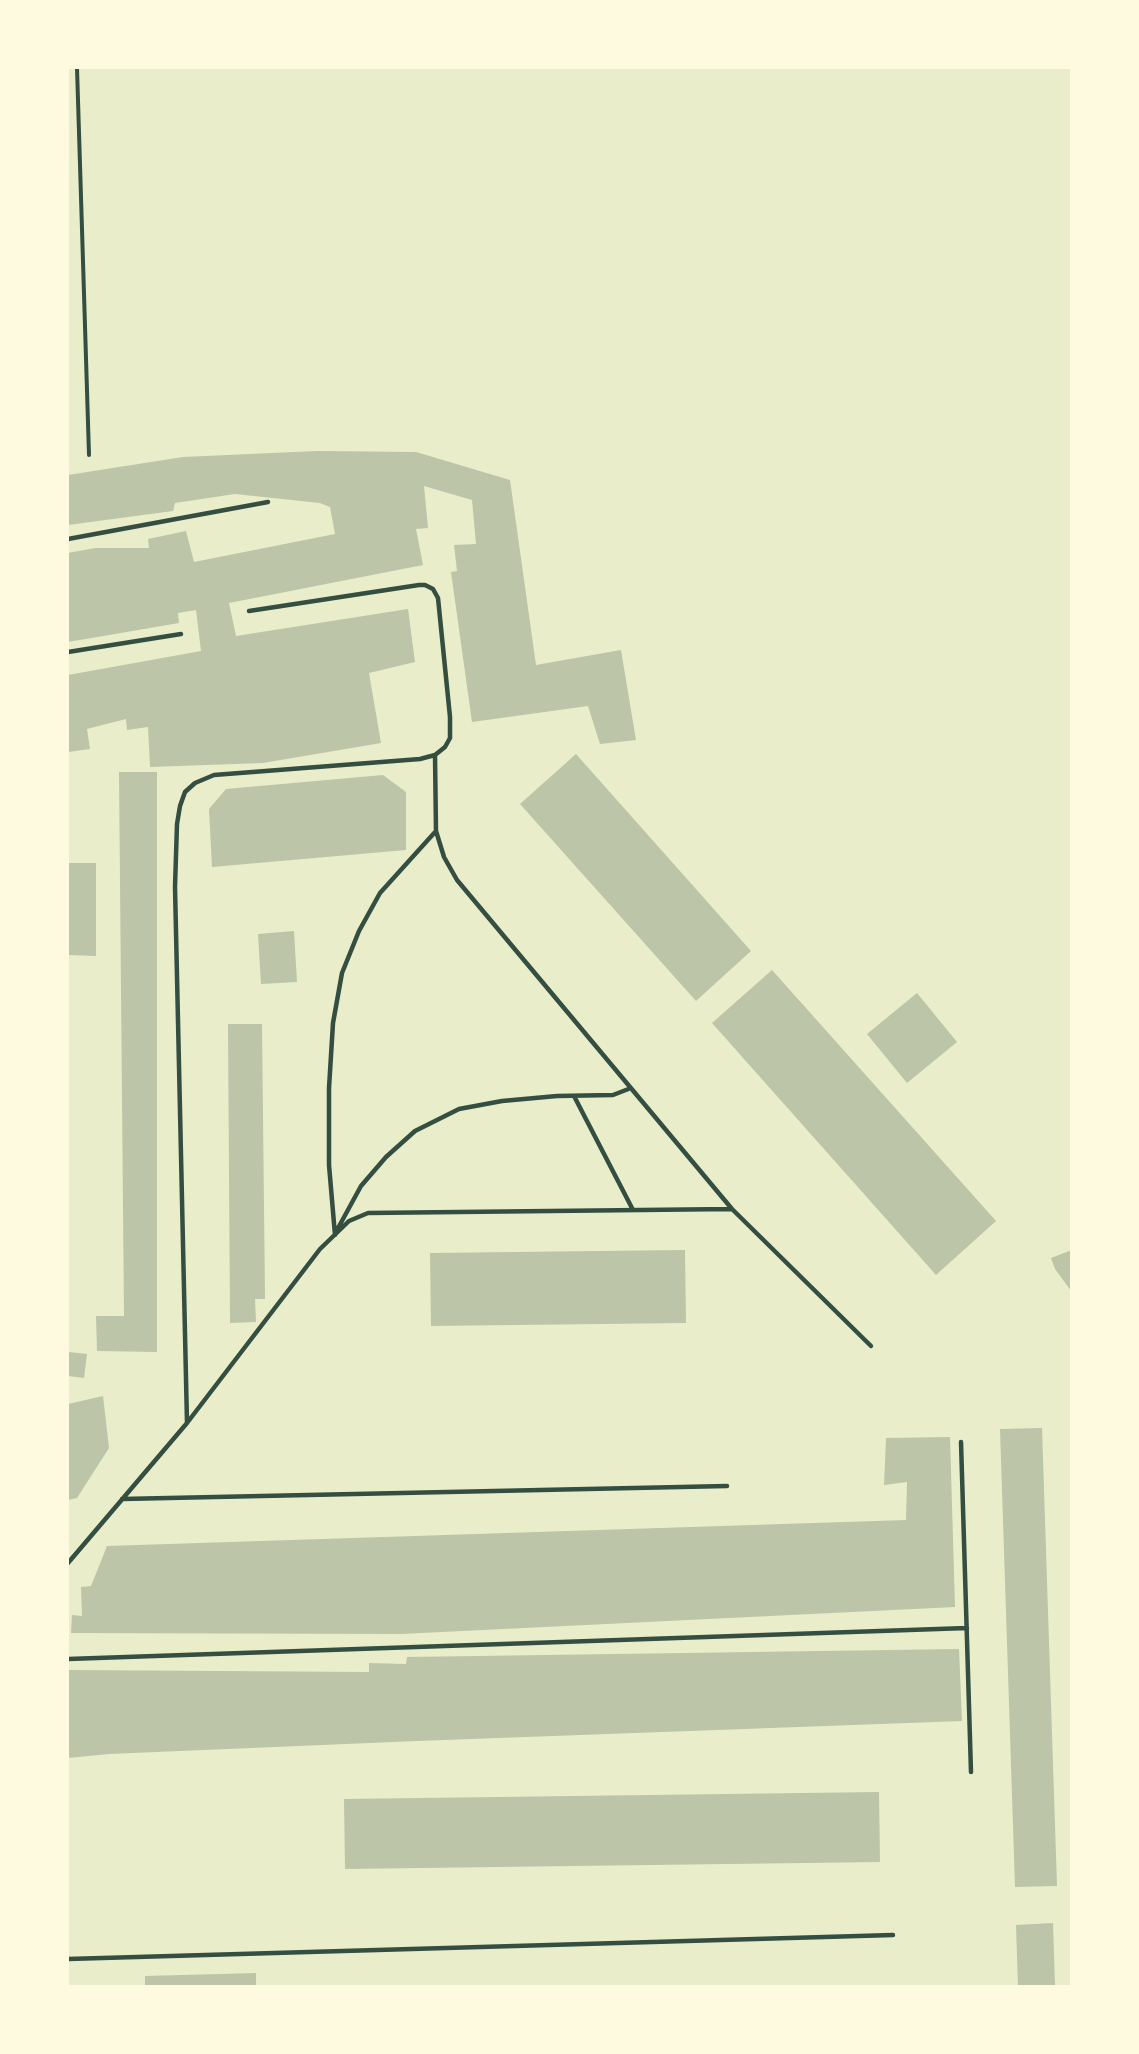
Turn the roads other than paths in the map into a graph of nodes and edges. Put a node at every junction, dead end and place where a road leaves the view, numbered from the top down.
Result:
1 (268, 502) dead end
2 (68, 539) edge
3 (249, 611) dead end
4 (181, 634) dead end
5 (68, 652) edge
6 (435, 755) junction
7 (436, 831) junction
8 (631, 1088) junction
9 (574, 1095) junction
10 (732, 1209) junction
11 (633, 1210) junction
12 (335, 1235) junction
13 (871, 1346) dead end
14 (187, 1423) junction
15 (961, 1442) dead end
16 (727, 1486) dead end
17 (122, 1499) junction
18 (68, 1563) edge
19 (967, 1628) junction
20 (68, 1659) edge
21 (971, 1772) dead end
22 (893, 1935) dead end
23 (68, 1959) edge

1 - 2 lane
3 - 6 lane
4 - 5 lane
6 - 7 lane
6 - 14 lane
7 - 8 lane
7 - 12 lane
8 - 9 lane
8 - 10 lane
9 - 11 lane
9 - 12 lane
10 - 11 lane
10 - 13 lane
11 - 12 lane
12 - 14 lane
14 - 17 lane
15 - 19 lane
16 - 17 lane
17 - 18 lane
19 - 20 lane
19 - 21 lane
22 - 23 lane

